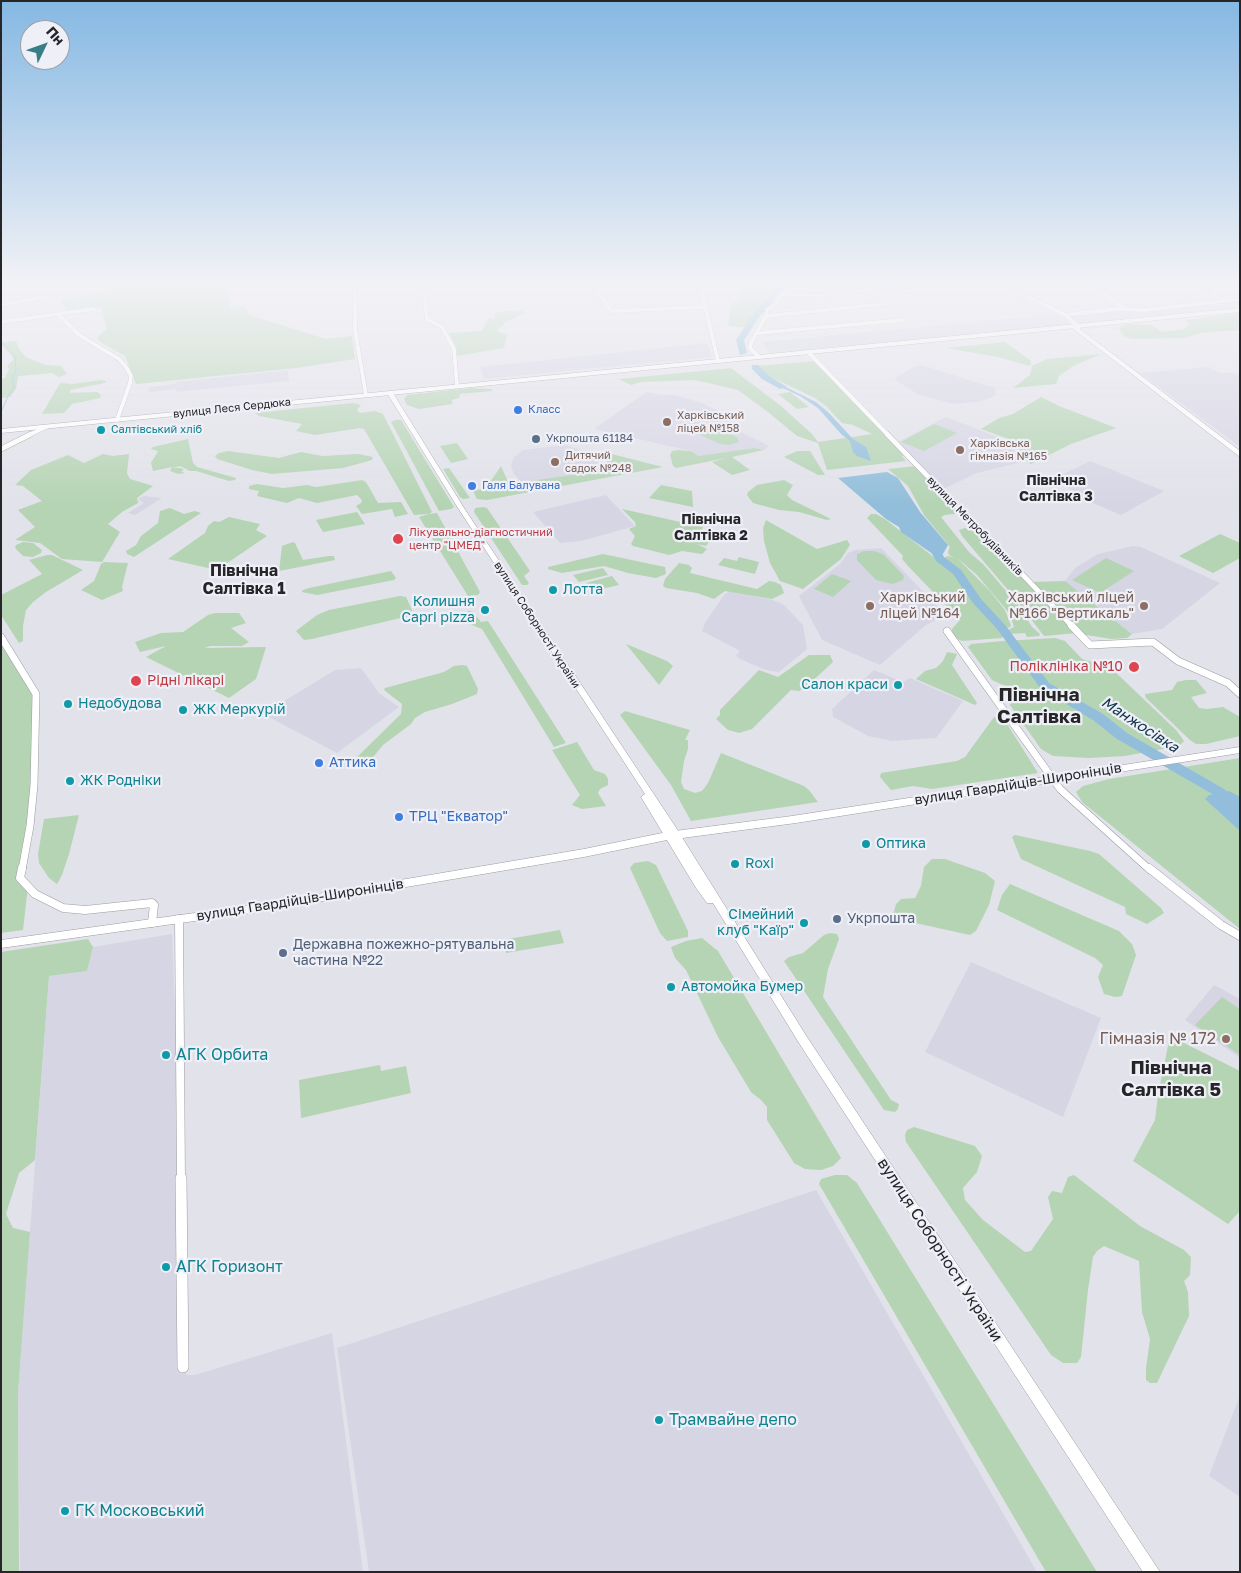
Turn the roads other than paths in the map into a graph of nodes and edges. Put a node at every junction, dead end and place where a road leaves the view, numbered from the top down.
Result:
1 (118, 358) edge
2 (360, 358) edge
3 (455, 358) edge
4 (740, 358) edge
5 (814, 358) edge
6 (1117, 358) edge
7 (718, 361) joint
8 (457, 386) junction
9 (390, 393) junction
10 (366, 395) junction
11 (117, 420) junction
12 (46, 427) junction
13 (1, 431) edge
14 (1, 449) edge
15 (1240, 455) edge
16 (946, 631) dead end
17 (1, 637) edge
18 (1240, 694) edge
19 (1240, 750) edge
20 (1053, 778) junction
21 (673, 838) junction
22 (179, 919) junction
23 (152, 923) junction
24 (1240, 936) edge
25 (1, 944) edge
26 (183, 1367) dead end
27 (1152, 1572) edge

1 - 11 street
2 - 10 street
3 - 8 street
4 - 7 main road, вулиця Леся Сердюка
5 - 18 street, вулиця Метробудівників
6 - 15 main road
7 - 8 main road, вулиця Леся Сердюка
8 - 9 main road, вулиця Леся Сердюка
9 - 10 main road, вулиця Леся Сердюка
9 - 21 street, вулиця Соборності України
10 - 11 main road, вулиця Леся Сердюка
11 - 12 main road, вулиця Леся Сердюка
12 - 13 main road, вулиця Леся Сердюка
12 - 14 street
16 - 20 street
17 - 23 street
19 - 20 main road, вулиця Гвардійців-Широнінців
20 - 21 main road, вулиця Гвардійців-Широнінців
20 - 24 street
21 - 22 main road, вулиця Гвардійців-Широнінців
21 - 27 street, вулиця Соборності України
22 - 23 main road, вулиця Гвардійців-Широнінців
22 - 26 street
23 - 25 main road, вулиця Гвардійців-Широнінців

